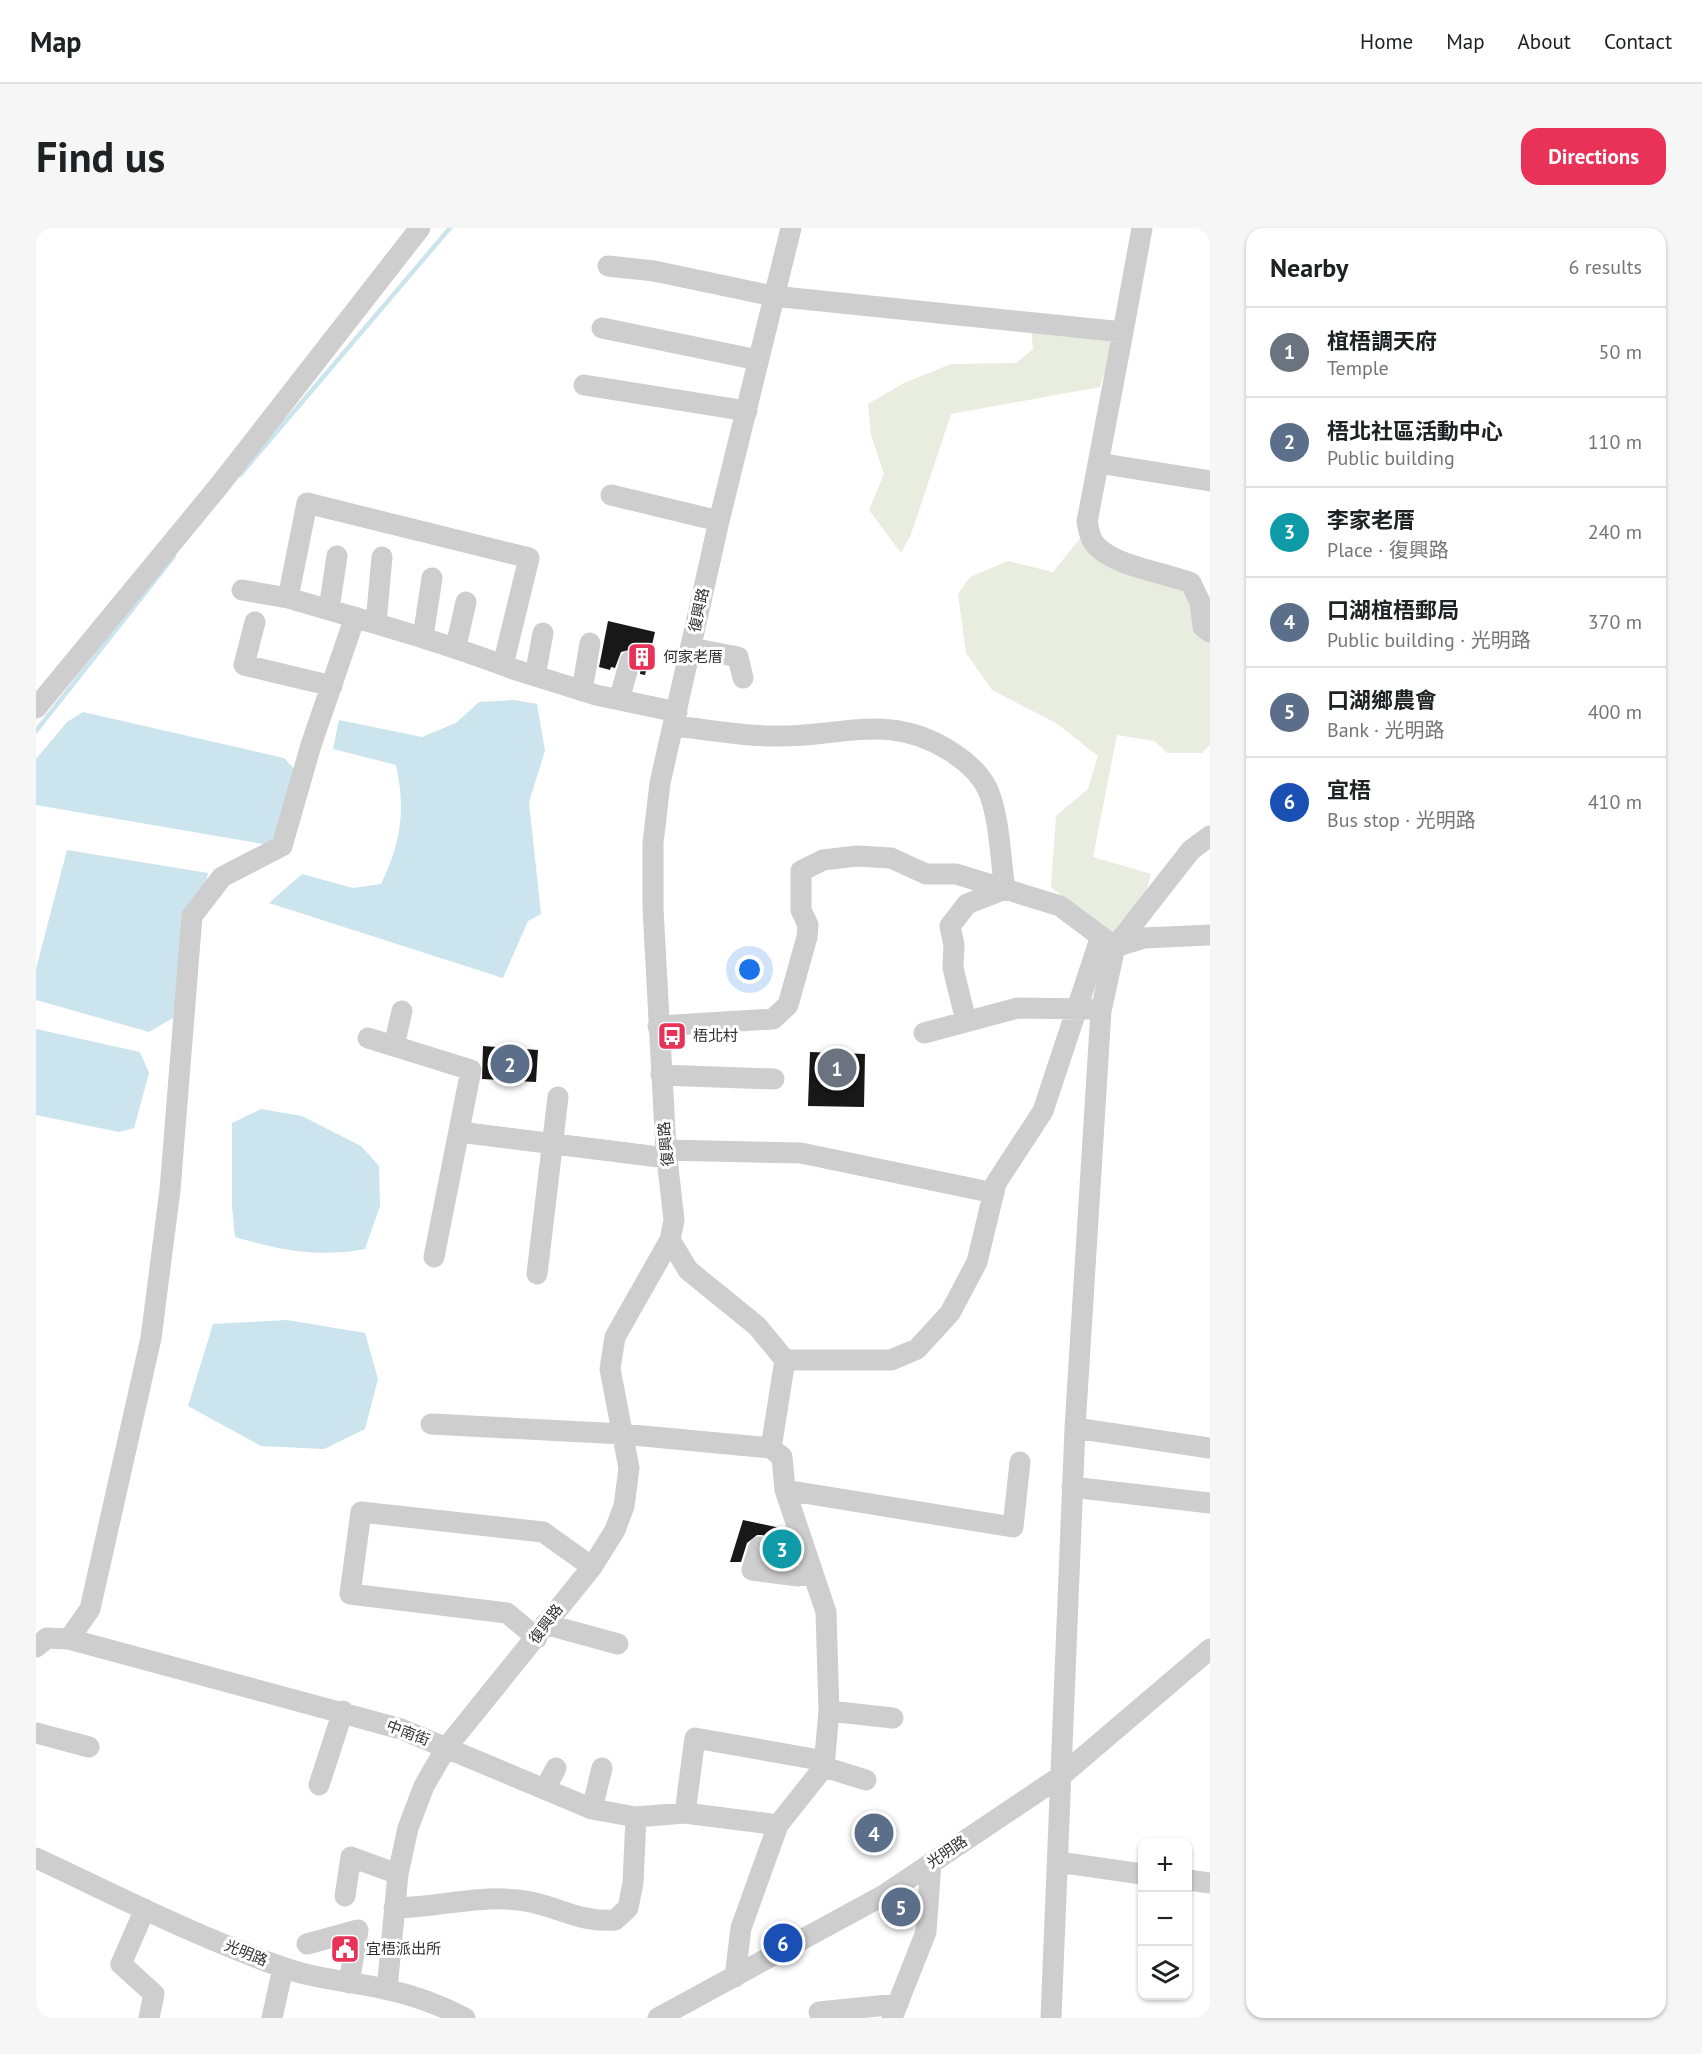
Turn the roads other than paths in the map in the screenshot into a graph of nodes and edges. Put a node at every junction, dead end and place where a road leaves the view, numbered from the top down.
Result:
1 (420, 228) edge
2 (791, 228) edge
3 (1142, 228) edge
4 (608, 266) dead end
5 (773, 296) junction
6 (602, 328) dead end
7 (1123, 332) junction
8 (758, 360) junction
9 (584, 385) dead end
10 (747, 411) junction
11 (1098, 462) junction
12 (1210, 481) edge
13 (611, 495) dead end
14 (719, 521) junction
15 (337, 556) dead end
16 (382, 557) dead end
17 (432, 578) dead end
18 (242, 590) dead end
19 (288, 597) junction
20 (466, 602) dead end
21 (329, 609) junction
22 (355, 617) junction
23 (255, 622) dead end
24 (376, 623) junction
25 (1210, 632) edge
26 (543, 633) dead end
27 (423, 637) junction
28 (590, 642) dead end
29 (456, 646) junction
30 (691, 648) junction
31 (630, 662) dead end
32 (503, 665) junction
33 (535, 676) junction
34 (743, 678) dead end
35 (332, 686) junction
36 (582, 691) junction
37 (619, 700) junction
38 (36, 708) edge
39 (675, 719) junction
40 (1210, 836) edge
41 (1005, 889) junction
42 (1210, 935) edge
43 (1108, 941) junction
44 (1076, 1007) junction
45 (402, 1011) dead end
46 (1101, 1011) junction
47 (966, 1022) junction
48 (658, 1026) junction
49 (924, 1033) dead end
50 (368, 1038) dead end
51 (394, 1046) junction
52 (661, 1076) junction
53 (774, 1079) dead end
54 (558, 1097) dead end
55 (459, 1132) junction
56 (554, 1144) junction
57 (666, 1154) junction
58 (994, 1193) junction
59 (670, 1240) junction
60 (434, 1257) dead end
61 (537, 1274) dead end
62 (785, 1360) junction
63 (431, 1424) dead end
64 (1075, 1428) junction
65 (622, 1434) junction
66 (771, 1448) junction
67 (1210, 1448) edge
68 (1020, 1462) dead end
69 (1072, 1487) junction
70 (784, 1490) junction
71 (1210, 1503) edge
72 (759, 1547) dead end
73 (592, 1566) junction
74 (813, 1573) junction
75 (541, 1631) junction
76 (69, 1639) junction
77 (618, 1644) dead end
78 (36, 1647) edge
79 (1206, 1656) edge
80 (342, 1711) junction
81 (830, 1711) junction
82 (893, 1718) dead end
83 (36, 1733) edge
84 (89, 1747) dead end
85 (446, 1748) junction
86 (824, 1764) junction
87 (556, 1768) dead end
88 (602, 1768) dead end
89 (1061, 1776) junction
90 (866, 1780) dead end
91 (319, 1785) dead end
92 (545, 1789) junction
93 (592, 1809) junction
94 (685, 1813) junction
95 (636, 1816) junction
96 (778, 1825) junction
97 (36, 1858) edge
98 (1058, 1862) junction
99 (931, 1863) junction
100 (1138, 1873) edge
101 (398, 1874) junction
102 (1192, 1881) edge
103 (1210, 1883) edge
104 (345, 1896) dead end
105 (394, 1908) junction
106 (145, 1909) junction
107 (307, 1944) dead end
108 (283, 1968) junction
109 (735, 1977) junction
110 (349, 1983) junction
111 (387, 1989) junction
112 (895, 2011) edge
113 (819, 2012) dead end
114 (150, 2018) edge
115 (272, 2018) edge
116 (465, 2018) edge
117 (658, 2018) edge
118 (1051, 2018) edge

1 - 38 street
2 - 5 street, 復興路
3 - 7 street
4 - 5 street
5 - 7 street
5 - 8 street, 復興路
6 - 8 street
7 - 11 street
8 - 10 street, 復興路
9 - 10 street
10 - 14 street, 復興路
11 - 12 street
11 - 25 street
13 - 14 street
14 - 30 street, 復興路
15 - 21 street
16 - 24 street
17 - 27 street
18 - 19 street
19 - 21 street
19 - 32 street
20 - 29 street
21 - 22 street
22 - 24 street
22 - 35 street
23 - 35 street
24 - 27 street
26 - 33 street
27 - 29 street
28 - 36 street
29 - 32 street
30 - 34 street
30 - 39 street, 復興路
31 - 37 street
32 - 33 street
33 - 36 street
35 - 76 street
36 - 37 street
37 - 39 street
39 - 41 street
39 - 48 street, 復興路
40 - 43 street
41 - 43 street
41 - 47 street
41 - 48 street
42 - 43 street
43 - 44 street
43 - 46 street
44 - 46 street
44 - 47 street
44 - 58 street
45 - 51 street
46 - 64 street
47 - 49 street
48 - 52 street, 復興路
50 - 51 street
51 - 55 street
52 - 53 street
52 - 57 street, 復興路
54 - 56 street
55 - 56 street
55 - 60 street
56 - 57 street
56 - 61 street
57 - 58 street
57 - 59 street, 復興路
58 - 62 street
59 - 62 street
59 - 65 street, 復興路
62 - 66 street
63 - 65 street
64 - 67 street
64 - 69 street
65 - 66 street
65 - 73 street, 復興路
66 - 70 street
68 - 70 street
69 - 71 street
69 - 89 street
70 - 74 street
72 - 74 street
73 - 75 street, 復興路
73 - 75 street
74 - 81 street
75 - 77 street
75 - 85 street, 復興路
76 - 78 street, 中南街
76 - 80 street, 中南街
79 - 89 street, 光明路
80 - 85 street, 中南街
80 - 91 street
81 - 82 street
81 - 86 street
83 - 84 street
85 - 92 street, 中南街
85 - 101 street, 復興路
86 - 90 street
86 - 94 street
86 - 96 street
87 - 92 street
88 - 93 street
89 - 98 street
89 - 99 street, 光明路
92 - 93 street, 中南街
93 - 95 street, 中南街
94 - 95 street, 中南街
94 - 96 street, 中南街
95 - 105 street
96 - 109 street
97 - 106 street, 光明路
98 - 100 street
98 - 118 street
99 - 109 street, 光明路
99 - 112 street
101 - 104 street
101 - 105 street, 復興路
102 - 103 street
105 - 111 street, 復興路
106 - 108 street, 光明路
106 - 114 street
107 - 110 street
108 - 110 street, 光明路
108 - 115 street
109 - 117 street, 光明路
110 - 111 street, 光明路
111 - 116 street, 光明路
112 - 113 street

